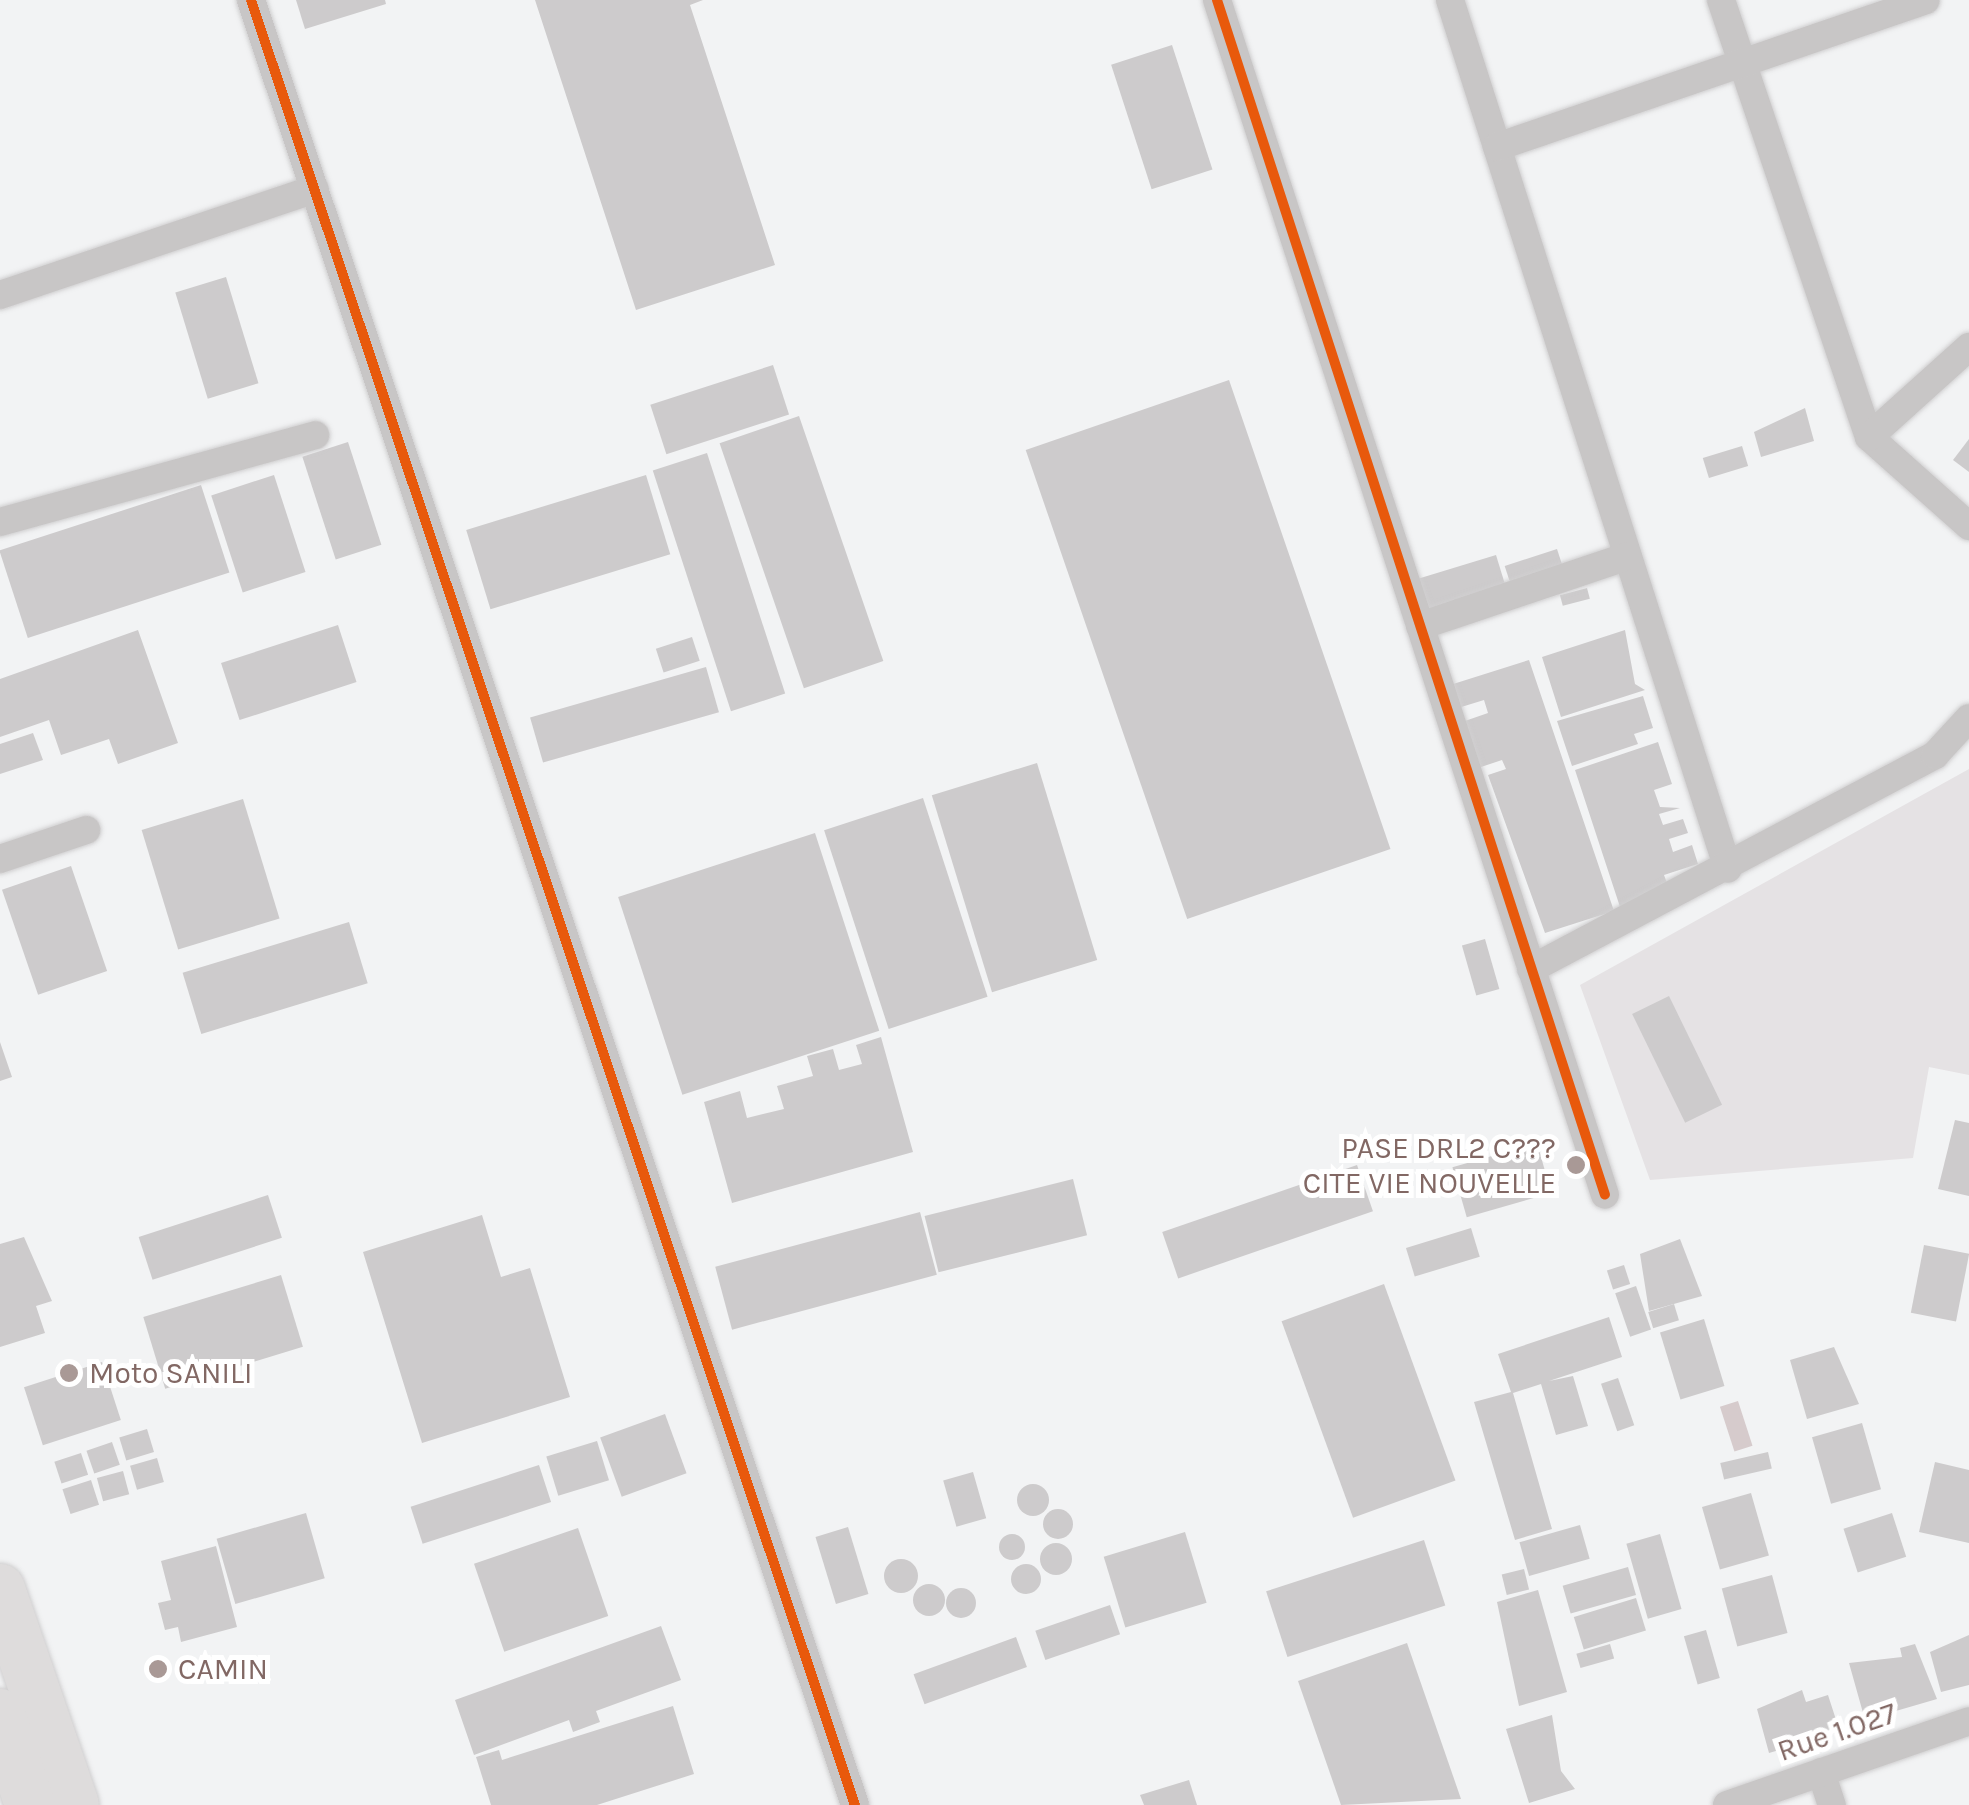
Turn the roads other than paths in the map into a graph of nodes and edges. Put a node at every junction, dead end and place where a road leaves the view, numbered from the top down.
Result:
1 (251, 0) edge
2 (1218, 0) edge
3 (1450, 0) edge
4 (1721, 0) edge
5 (1926, 0) edge
6 (1742, 63) junction
7 (1497, 146) junction
8 (315, 190) junction
9 (0, 295) edge
10 (1969, 347) edge
11 (314, 435) dead end
12 (1869, 436) junction
13 (0, 522) edge
14 (1969, 526) edge
15 (1628, 556) junction
16 (1420, 626) junction
17 (1969, 718) edge
18 (86, 830) dead end
19 (0, 860) edge
20 (1728, 869) junction
21 (1531, 969) junction
22 (1605, 1195) dead end
23 (0, 1589) edge
24 (0, 1714) edge
25 (1969, 1721) edge
26 (1821, 1772) junction
27 (30, 1805) edge
28 (74, 1805) edge
29 (855, 1805) edge
30 (1727, 1805) edge
31 (1832, 1805) edge

1 - 8 street
2 - 16 street
3 - 7 street
4 - 6 street
5 - 6 street
6 - 7 street
6 - 12 street
7 - 15 street
8 - 9 street
8 - 29 street
10 - 12 street
11 - 13 street
12 - 14 street
15 - 16 street
15 - 20 street
16 - 21 street
17 - 20 street
18 - 19 street
20 - 21 street
21 - 22 street
23 - 28 highway
24 - 27 highway
25 - 26 street, Rue 1.027
26 - 30 street, Rue 1.027
26 - 31 street

